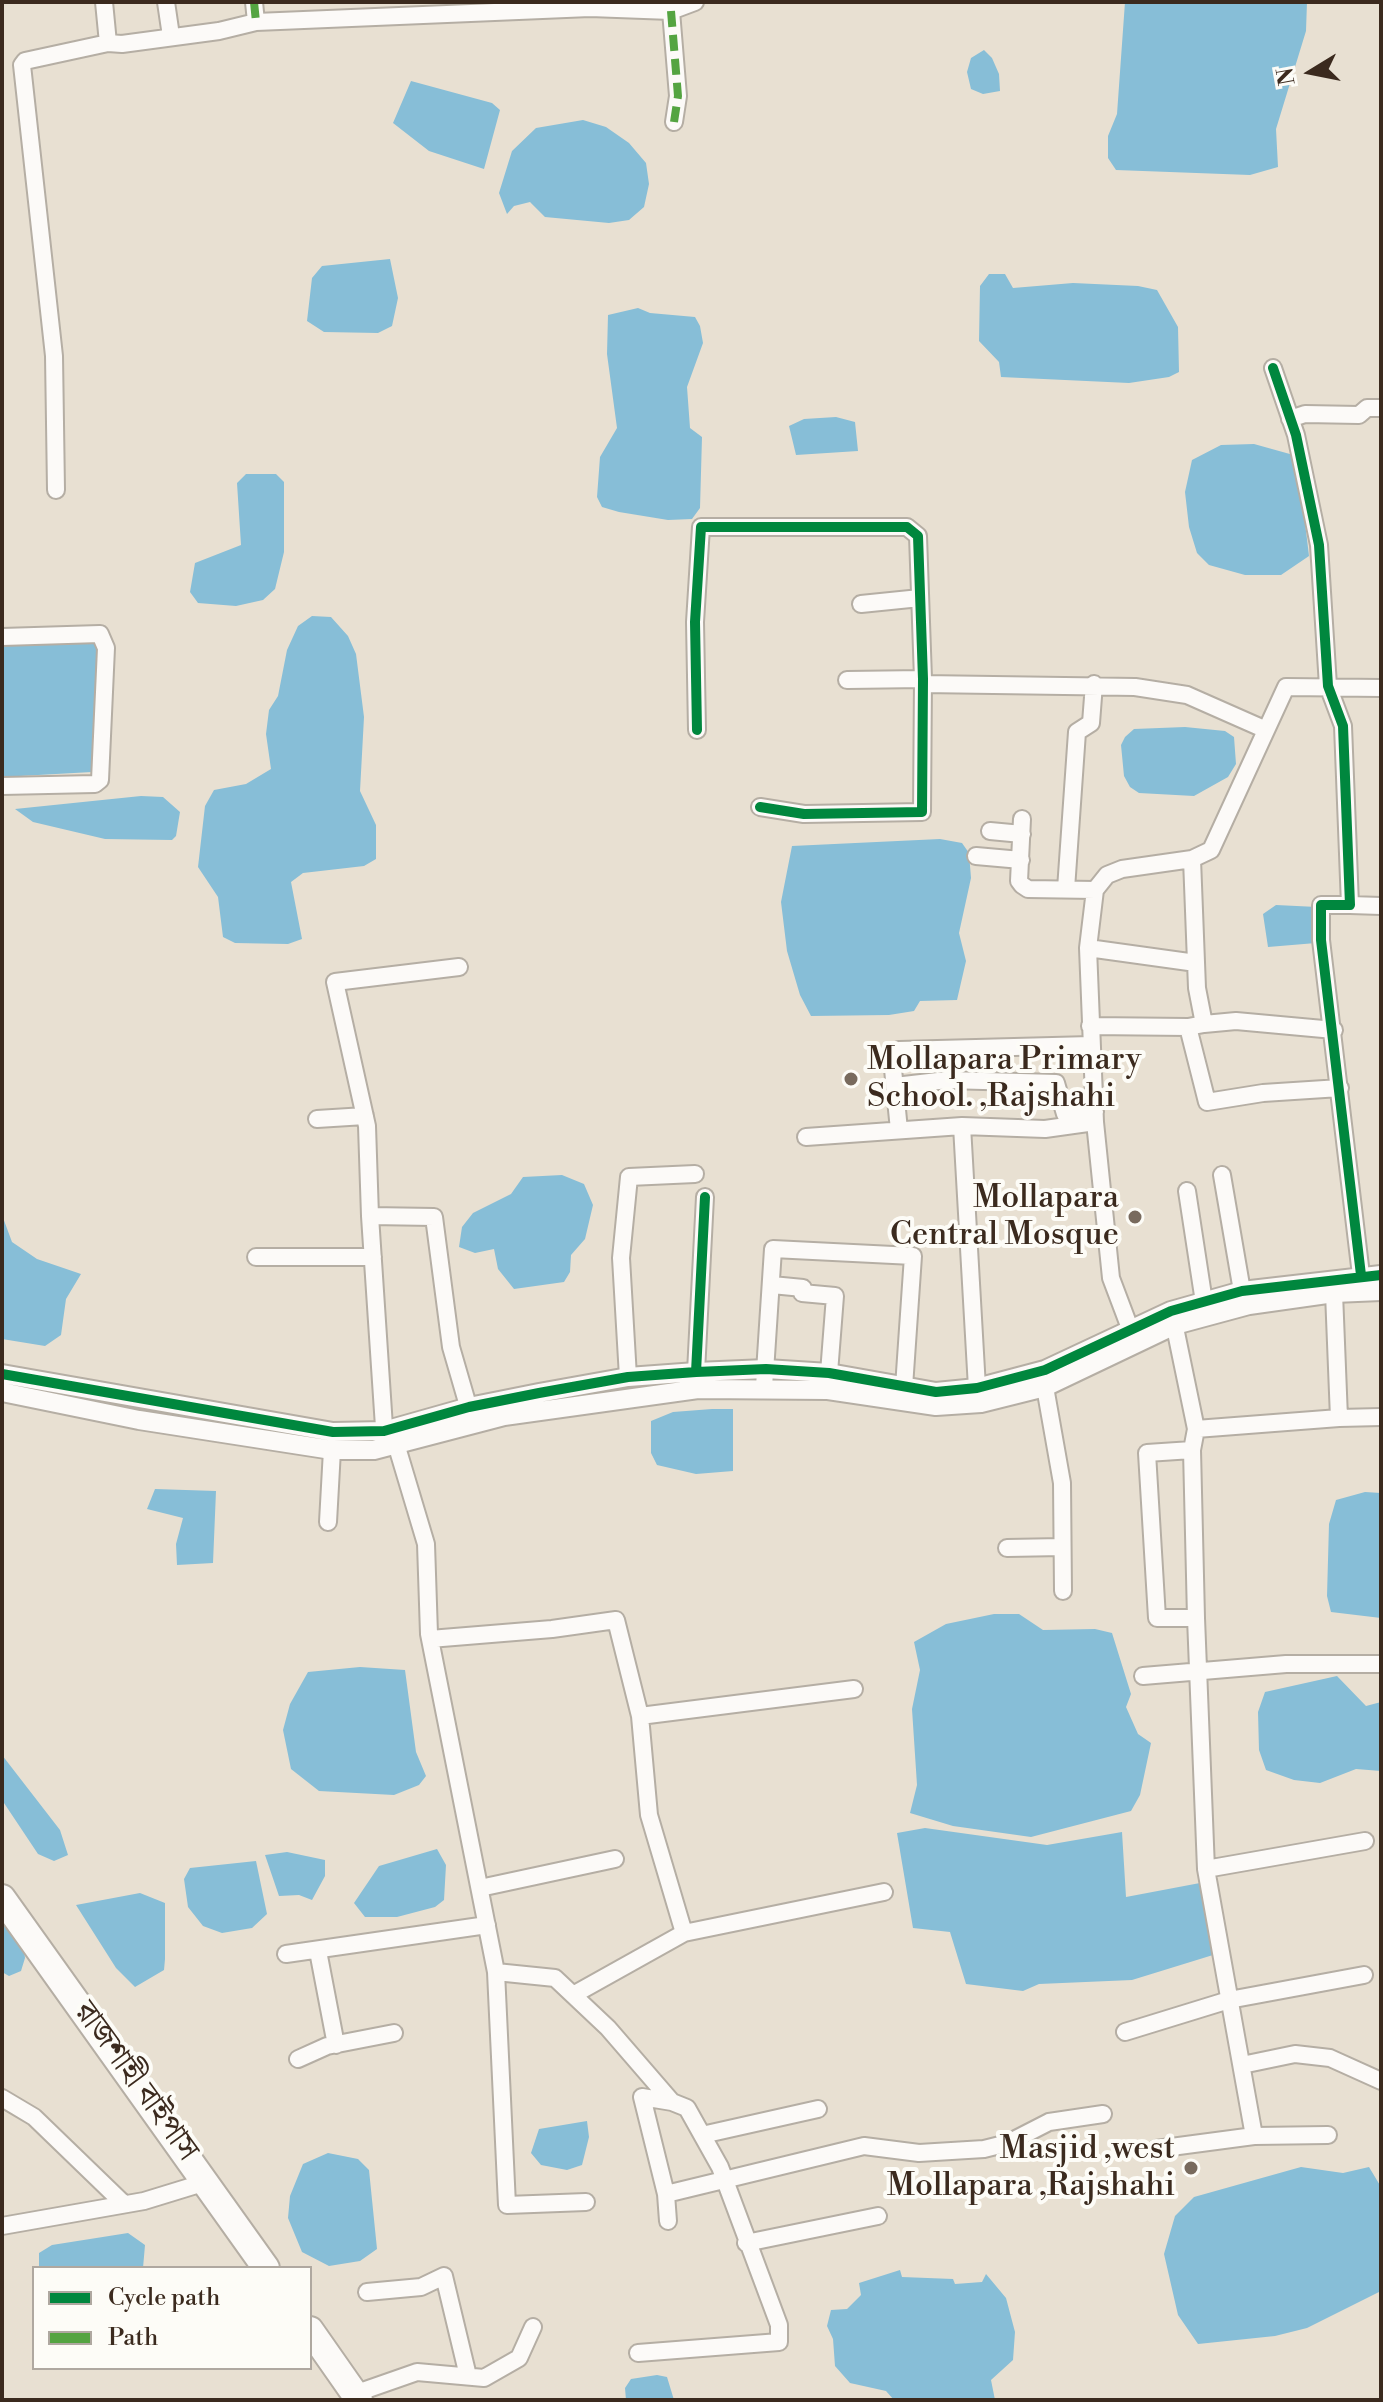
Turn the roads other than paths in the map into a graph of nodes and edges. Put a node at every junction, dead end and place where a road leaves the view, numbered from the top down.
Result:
1 (104, 2) edge
2 (166, 2) edge
3 (254, 2) edge
4 (695, 2) edge
5 (590, 5) edge
6 (671, 11) junction
7 (256, 22) junction
8 (171, 36) junction
9 (108, 43) junction
10 (674, 122) dead end
11 (1273, 368) dead end
12 (1381, 408) edge
13 (1290, 419) junction
14 (56, 490) dead end
15 (920, 598) junction
16 (861, 604) dead end
17 (2, 637) edge
18 (847, 680) dead end
19 (923, 682) junction
20 (1094, 684) junction
21 (1328, 686) junction
22 (1381, 688) edge
23 (1264, 729) junction
24 (697, 730) dead end
25 (2, 786) edge
26 (760, 807) dead end
27 (990, 831) dead end
28 (976, 856) dead end
29 (1192, 859) junction
30 (1021, 860) junction
31 (1066, 889) junction
32 (1095, 890) junction
33 (1350, 905) junction
34 (1381, 906) edge
35 (1088, 948) junction
36 (1196, 963) junction
37 (459, 967) dead end
38 (1090, 1026) junction
39 (1196, 1026) junction
40 (1334, 1030) junction
41 (1091, 1045) junction
42 (895, 1086) junction
43 (1340, 1088) junction
44 (365, 1116) junction
45 (1095, 1117) junction
46 (317, 1119) dead end
47 (962, 1126) junction
48 (899, 1130) junction
49 (806, 1137) dead end
50 (695, 1174) dead end
51 (1222, 1175) dead end
52 (1187, 1191) dead end
53 (705, 1197) dead end
54 (370, 1216) junction
55 (256, 1257) dead end
56 (373, 1257) junction
57 (1361, 1275) junction
58 (1381, 1275) edge
59 (772, 1285) junction
60 (1242, 1291) junction
61 (1381, 1291) edge
62 (1334, 1293) junction
63 (1204, 1302) junction
64 (1173, 1318) junction
65 (1132, 1336) junction
66 (696, 1372) junction
67 (829, 1373) junction
68 (2, 1374) edge
69 (628, 1377) junction
70 (765, 1378) junction
71 (904, 1387) junction
72 (1045, 1387) junction
73 (977, 1388) junction
74 (2, 1392) edge
75 (471, 1416) junction
76 (1381, 1417) edge
77 (1339, 1418) junction
78 (1196, 1429) junction
79 (389, 1442) junction
80 (332, 1450) junction
81 (1192, 1450) junction
82 (328, 1522) dead end
83 (1062, 1547) junction
84 (1007, 1548) dead end
85 (1063, 1591) dead end
86 (1196, 1618) junction
87 (430, 1639) junction
88 (1381, 1664) edge
89 (1199, 1671) junction
90 (1143, 1676) dead end
91 (854, 1689) dead end
92 (640, 1716) junction
93 (1365, 1841) dead end
94 (615, 1859) dead end
95 (1206, 1869) junction
96 (480, 1888) junction
97 (884, 1892) dead end
98 (2, 1898) edge
99 (487, 1925) junction
100 (684, 1933) junction
101 (318, 1951) junction
102 (286, 1954) dead end
103 (496, 1972) junction
104 (1364, 1975) dead end
105 (573, 1995) junction
106 (1229, 2000) junction
107 (1125, 2032) dead end
108 (394, 2033) dead end
109 (336, 2045) junction
110 (298, 2059) dead end
111 (1242, 2065) junction
112 (1381, 2081) edge
113 (2, 2098) edge
114 (672, 2102) junction
115 (818, 2109) dead end
116 (1103, 2114) dead end
117 (702, 2135) junction
118 (1328, 2135) dead end
119 (1254, 2136) junction
120 (1156, 2149) dead end
121 (724, 2180) junction
122 (206, 2182) junction
123 (666, 2194) junction
124 (586, 2202) dead end
125 (124, 2204) junction
126 (878, 2216) dead end
127 (668, 2221) dead end
128 (2, 2226) edge
129 (746, 2243) junction
130 (265, 2266) edge
131 (367, 2292) dead end
132 (533, 2327) dead end
133 (312, 2333) edge
134 (638, 2353) dead end
135 (468, 2376) junction
136 (356, 2397) edge

1 - 9 street
2 - 8 street
3 - 7 street
4 - 6 street
5 - 6 street
5 - 7 street
6 - 10 street
7 - 8 street
8 - 9 street
9 - 14 street
11 - 13 street
12 - 13 street
13 - 21 street
15 - 16 street
15 - 19 street
15 - 24 street
17 - 25 street
18 - 19 street
19 - 20 street
19 - 26 street
20 - 23 street
20 - 31 street
21 - 22 street
21 - 23 street
21 - 33 street
23 - 29 street
27 - 30 street
28 - 30 street
29 - 32 street
29 - 36 street
30 - 31 street
31 - 32 street
32 - 35 street
33 - 34 street
33 - 40 street
35 - 36 street
35 - 38 street
36 - 39 street
37 - 44 street
38 - 39 street
38 - 41 street
39 - 40 street
39 - 43 street
40 - 43 street
41 - 42 street
41 - 45 street
42 - 45 street
42 - 48 street
43 - 57 street
44 - 46 street
44 - 54 street
45 - 47 street
45 - 65 street
47 - 48 street
47 - 73 street
48 - 49 street
50 - 69 street
51 - 60 street
52 - 63 street
53 - 66 street
54 - 56 street
54 - 75 street
55 - 56 street
56 - 79 street
57 - 58 street
57 - 60 street
59 - 67 street
59 - 70 street
59 - 71 street
60 - 63 street
61 - 62 street
62 - 64 street
62 - 77 street
63 - 64 street
64 - 65 street
64 - 78 street
65 - 72 street
65 - 73 street
66 - 69 street
66 - 70 street
67 - 70 street
67 - 71 street
68 - 79 street
69 - 75 street
70 - 72 street
70 - 75 street
71 - 73 street
72 - 83 street
74 - 80 street
75 - 79 street
76 - 77 street
77 - 78 street
78 - 81 street
79 - 80 street
79 - 87 street
80 - 82 street
81 - 86 street
81 - 86 street
83 - 84 street
83 - 85 street
86 - 89 street
87 - 92 street
87 - 96 street
88 - 89 street
89 - 90 street
89 - 95 street
91 - 92 street
92 - 100 street
93 - 95 street
94 - 96 street
95 - 106 street
96 - 99 street
97 - 100 street
98 - 122 highway, রাজশাহী বাইপাস
99 - 101 street
99 - 103 street
100 - 105 street
101 - 102 street
101 - 109 street
103 - 105 street
103 - 124 street
104 - 106 street
105 - 114 street
106 - 107 street
106 - 111 street
108 - 109 street
109 - 110 street
111 - 112 street
111 - 119 street
113 - 125 street
114 - 117 street
114 - 123 street
115 - 117 street
116 - 121 street
117 - 121 street
118 - 119 street
119 - 120 street
121 - 123 street
121 - 129 street
122 - 125 street
122 - 130 highway, রাজশাহী বাইপাস
123 - 127 street
125 - 128 street
126 - 129 street
129 - 134 street
131 - 135 street
132 - 135 street
133 - 136 highway
135 - 136 street

